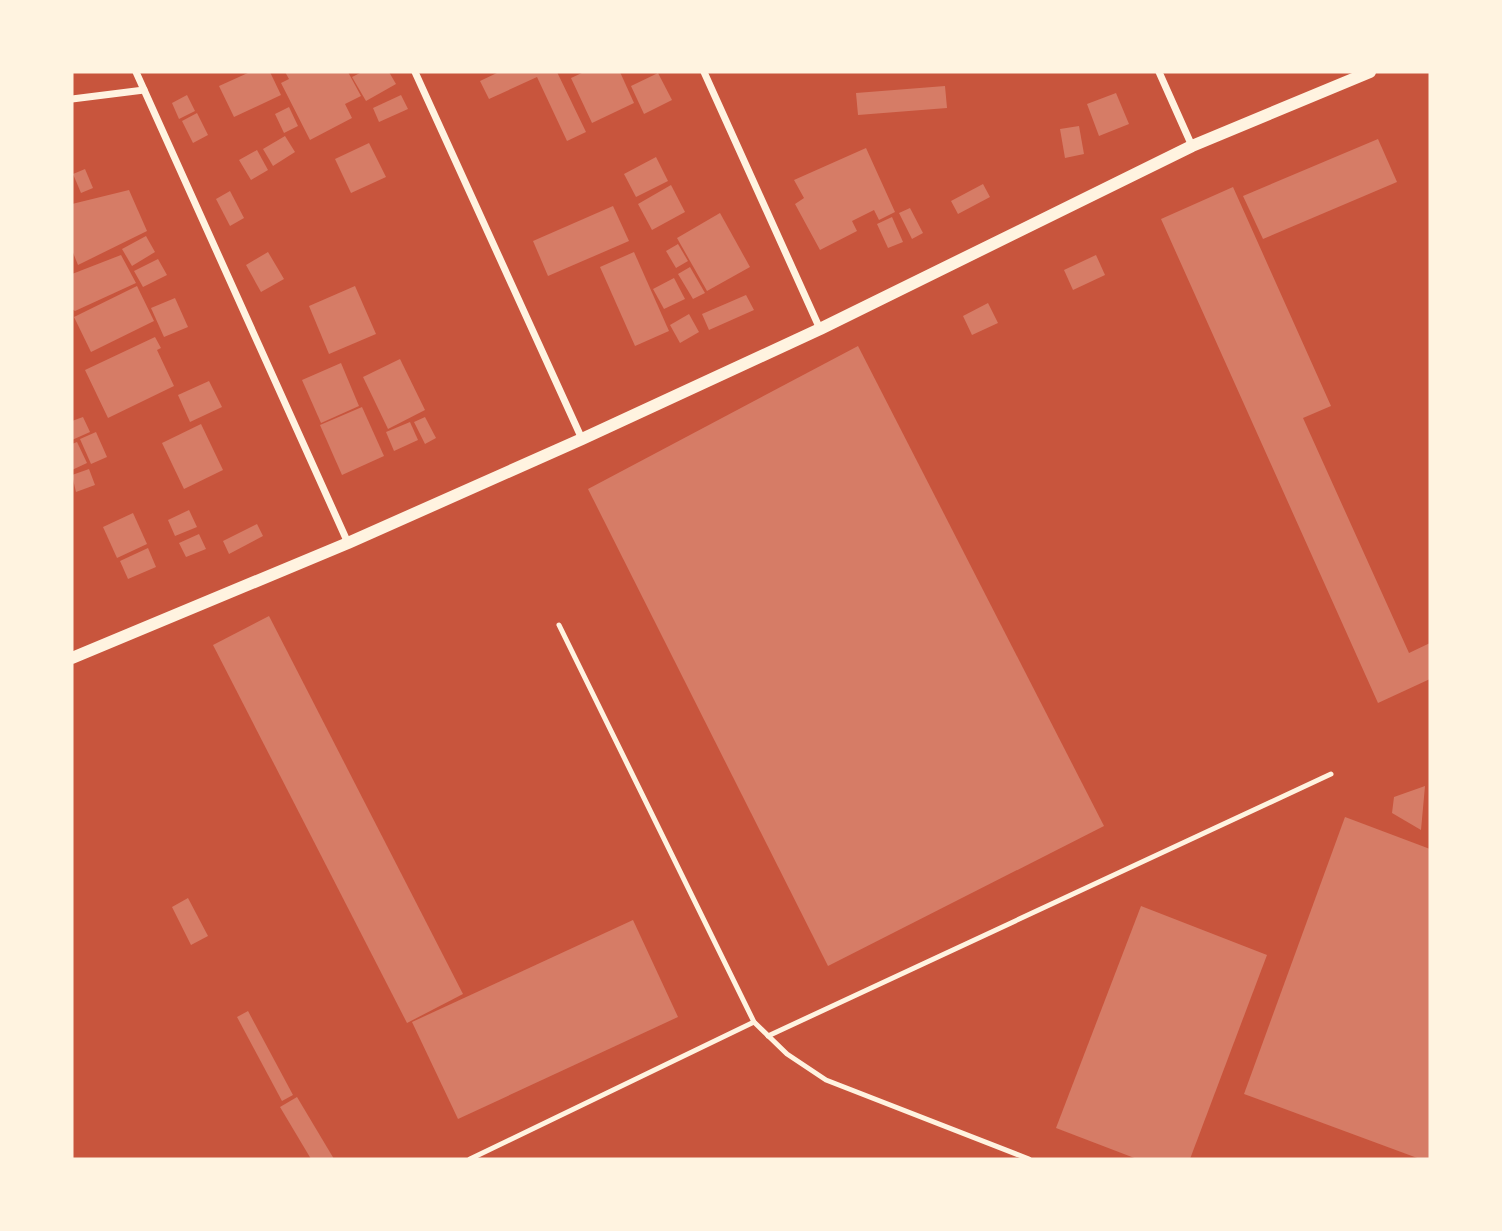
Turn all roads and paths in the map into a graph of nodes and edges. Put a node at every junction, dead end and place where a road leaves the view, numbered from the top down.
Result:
1 (136, 72) edge
2 (415, 72) edge
3 (704, 72) edge
4 (1159, 72) edge
5 (1370, 72) edge
6 (144, 90) junction
7 (72, 99) edge
8 (1192, 146) junction
9 (820, 329) junction
10 (582, 439) junction
11 (348, 542) junction
12 (559, 625) dead end
13 (72, 658) edge
14 (1331, 774) dead end
15 (754, 1022) junction
16 (768, 1036) junction
17 (470, 1159) edge
18 (1029, 1159) edge

1 - 6 street
2 - 10 street
3 - 9 street
4 - 8 street
5 - 8 street
6 - 7 street
6 - 11 street
8 - 9 street
9 - 10 street
10 - 11 street
11 - 13 street
12 - 15 lane
14 - 16 lane
15 - 16 lane
15 - 17 lane
16 - 18 lane

